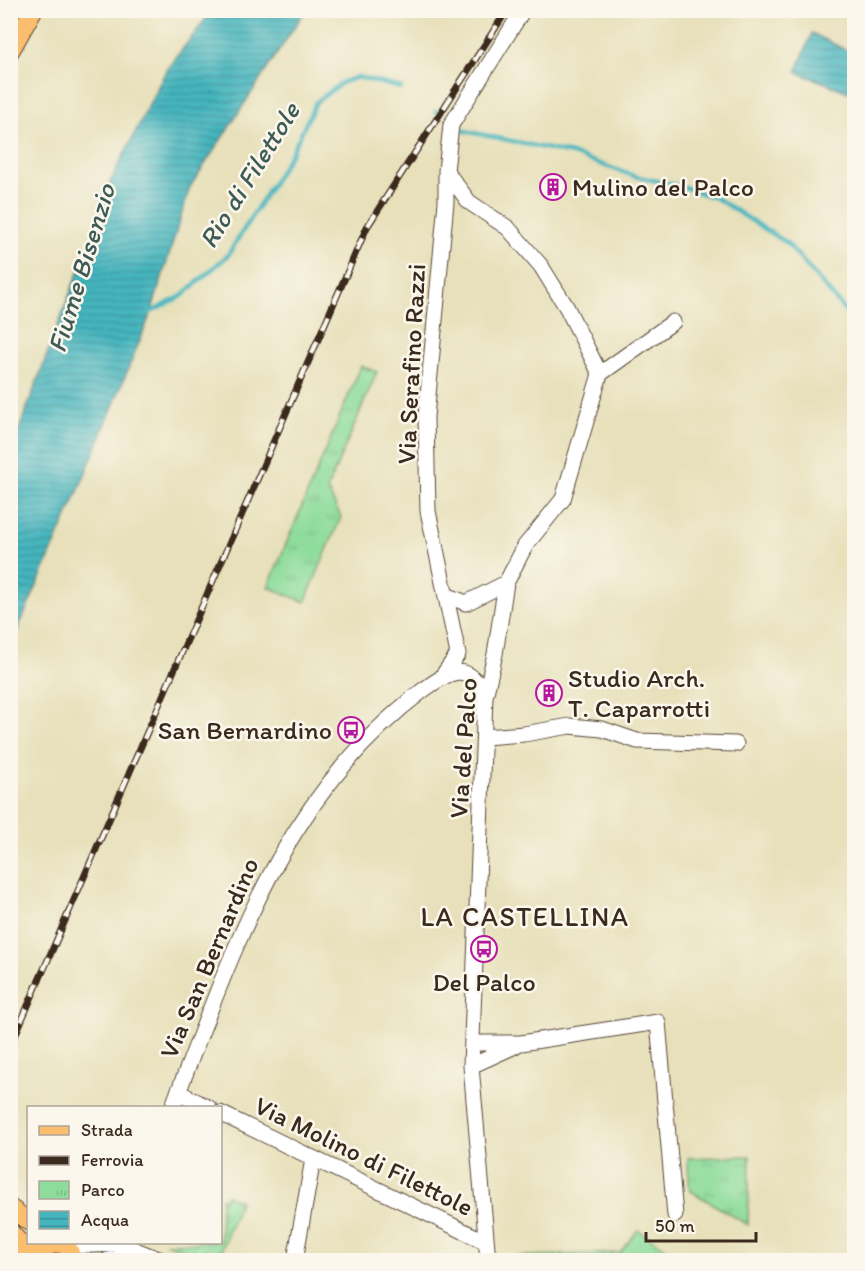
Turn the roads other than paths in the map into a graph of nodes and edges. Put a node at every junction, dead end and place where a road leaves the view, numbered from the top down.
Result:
1 (33, 10) edge
2 (524, 10) edge
3 (11, 51) edge
4 (446, 171) junction
5 (446, 202) junction
6 (469, 202) junction
7 (673, 322) dead end
8 (600, 374) junction
9 (506, 583) junction
10 (446, 594) junction
11 (443, 675) junction
12 (485, 698) junction
13 (485, 737) junction
14 (736, 744) dead end
15 (521, 1042) junction
16 (472, 1043) junction
17 (471, 1066) junction
18 (178, 1092) junction
19 (172, 1106) edge
20 (208, 1106) edge
21 (222, 1114) edge
22 (313, 1159) junction
23 (10, 1208) edge
24 (675, 1215) dead end
25 (27, 1220) edge
26 (10, 1232) edge
27 (486, 1242) junction
28 (64, 1248) edge
29 (116, 1253) edge
30 (156, 1258) edge
31 (37, 1260) edge
32 (295, 1260) edge
33 (488, 1260) edge

1 - 3 main road
2 - 4 street
4 - 5 street, Via Serafino Razzi
4 - 6 street
5 - 6 street
5 - 10 street, Via Serafino Razzi
6 - 8 street
7 - 8 street
8 - 9 street, Via del Palco
9 - 10 street
9 - 12 street, Via del Palco
10 - 11 street, Via Serafino Razzi
11 - 12 street
11 - 18 street, Via San Bernardino
12 - 13 street, Via del Palco
13 - 14 street
13 - 16 street, Via del Palco
15 - 16 street
15 - 17 street
15 - 24 street
16 - 17 street, Via del Palco
17 - 27 street, Via del Palco
18 - 19 street, Via San Bernardino
18 - 20 street
21 - 22 street, Via Molino di Filettole
22 - 27 street, Via Molino di Filettole
22 - 32 street
23 - 25 main road
26 - 31 main road
27 - 33 street, Via del Palco
28 - 29 street
28 - 31 main road
29 - 30 street

